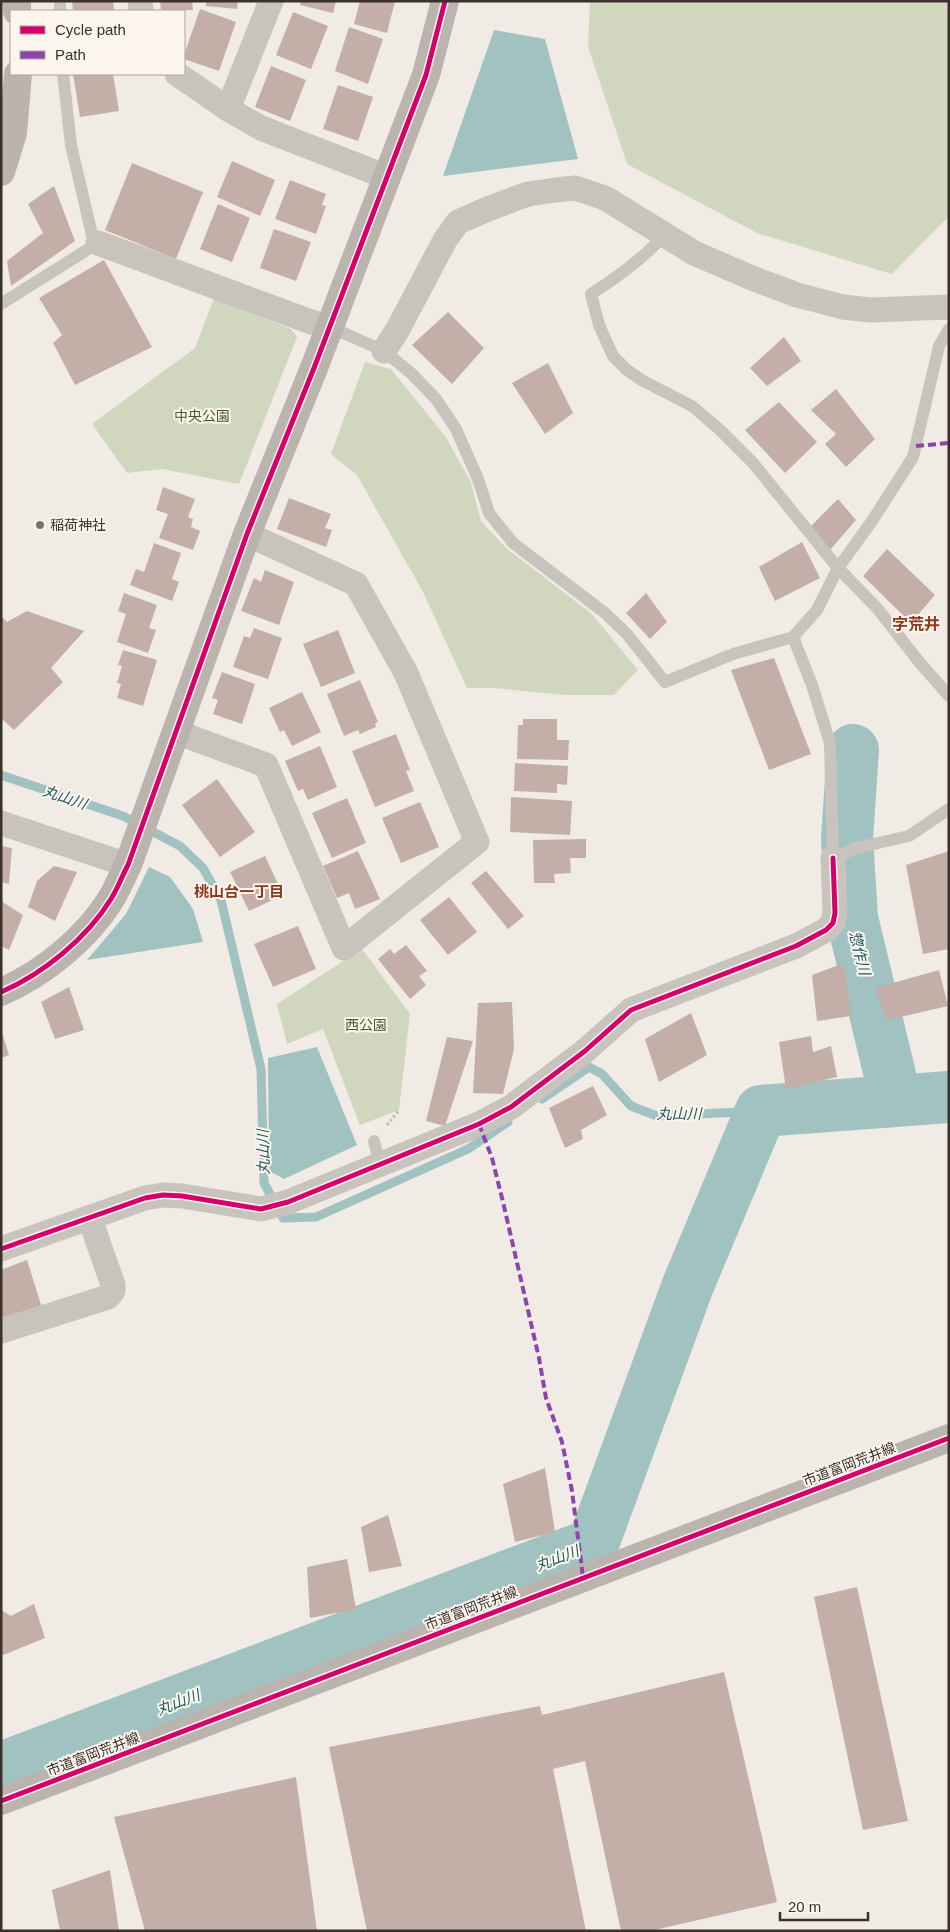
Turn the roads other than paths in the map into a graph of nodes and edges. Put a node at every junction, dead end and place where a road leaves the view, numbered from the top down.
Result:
1 (270, 1) edge
2 (445, 1) edge
3 (18, 75) edge
4 (63, 75) edge
5 (178, 75) edge
6 (228, 109) junction
7 (1, 172) edge
8 (387, 177) junction
9 (664, 235) junction
10 (98, 243) junction
11 (1, 304) edge
12 (949, 307) edge
13 (330, 327) junction
14 (949, 329) edge
15 (384, 351) junction
16 (248, 534) junction
17 (838, 568) junction
18 (793, 637) junction
19 (949, 696) edge
20 (176, 732) junction
21 (949, 809) edge
22 (1, 823) edge
23 (833, 858) junction
24 (128, 865) junction
25 (1, 992) edge
26 (90, 1218) junction
27 (1, 1249) edge
28 (1, 1331) edge
29 (949, 1438) edge
30 (1, 1801) edge

1 - 6 street
2 - 8 street
3 - 7 street
4 - 10 lane
5 - 6 street
6 - 8 street
8 - 13 street
9 - 12 street
9 - 15 street
9 - 17 lane
10 - 11 lane
10 - 13 street
13 - 15 lane
13 - 16 street
14 - 17 lane
15 - 18 lane
16 - 20 street
16 - 20 street
17 - 18 lane
17 - 19 lane
18 - 23 lane
20 - 24 street
21 - 23 lane
22 - 24 street
23 - 26 street
24 - 25 street
26 - 27 street
26 - 28 street
29 - 30 street, 市道富岡荒井線

